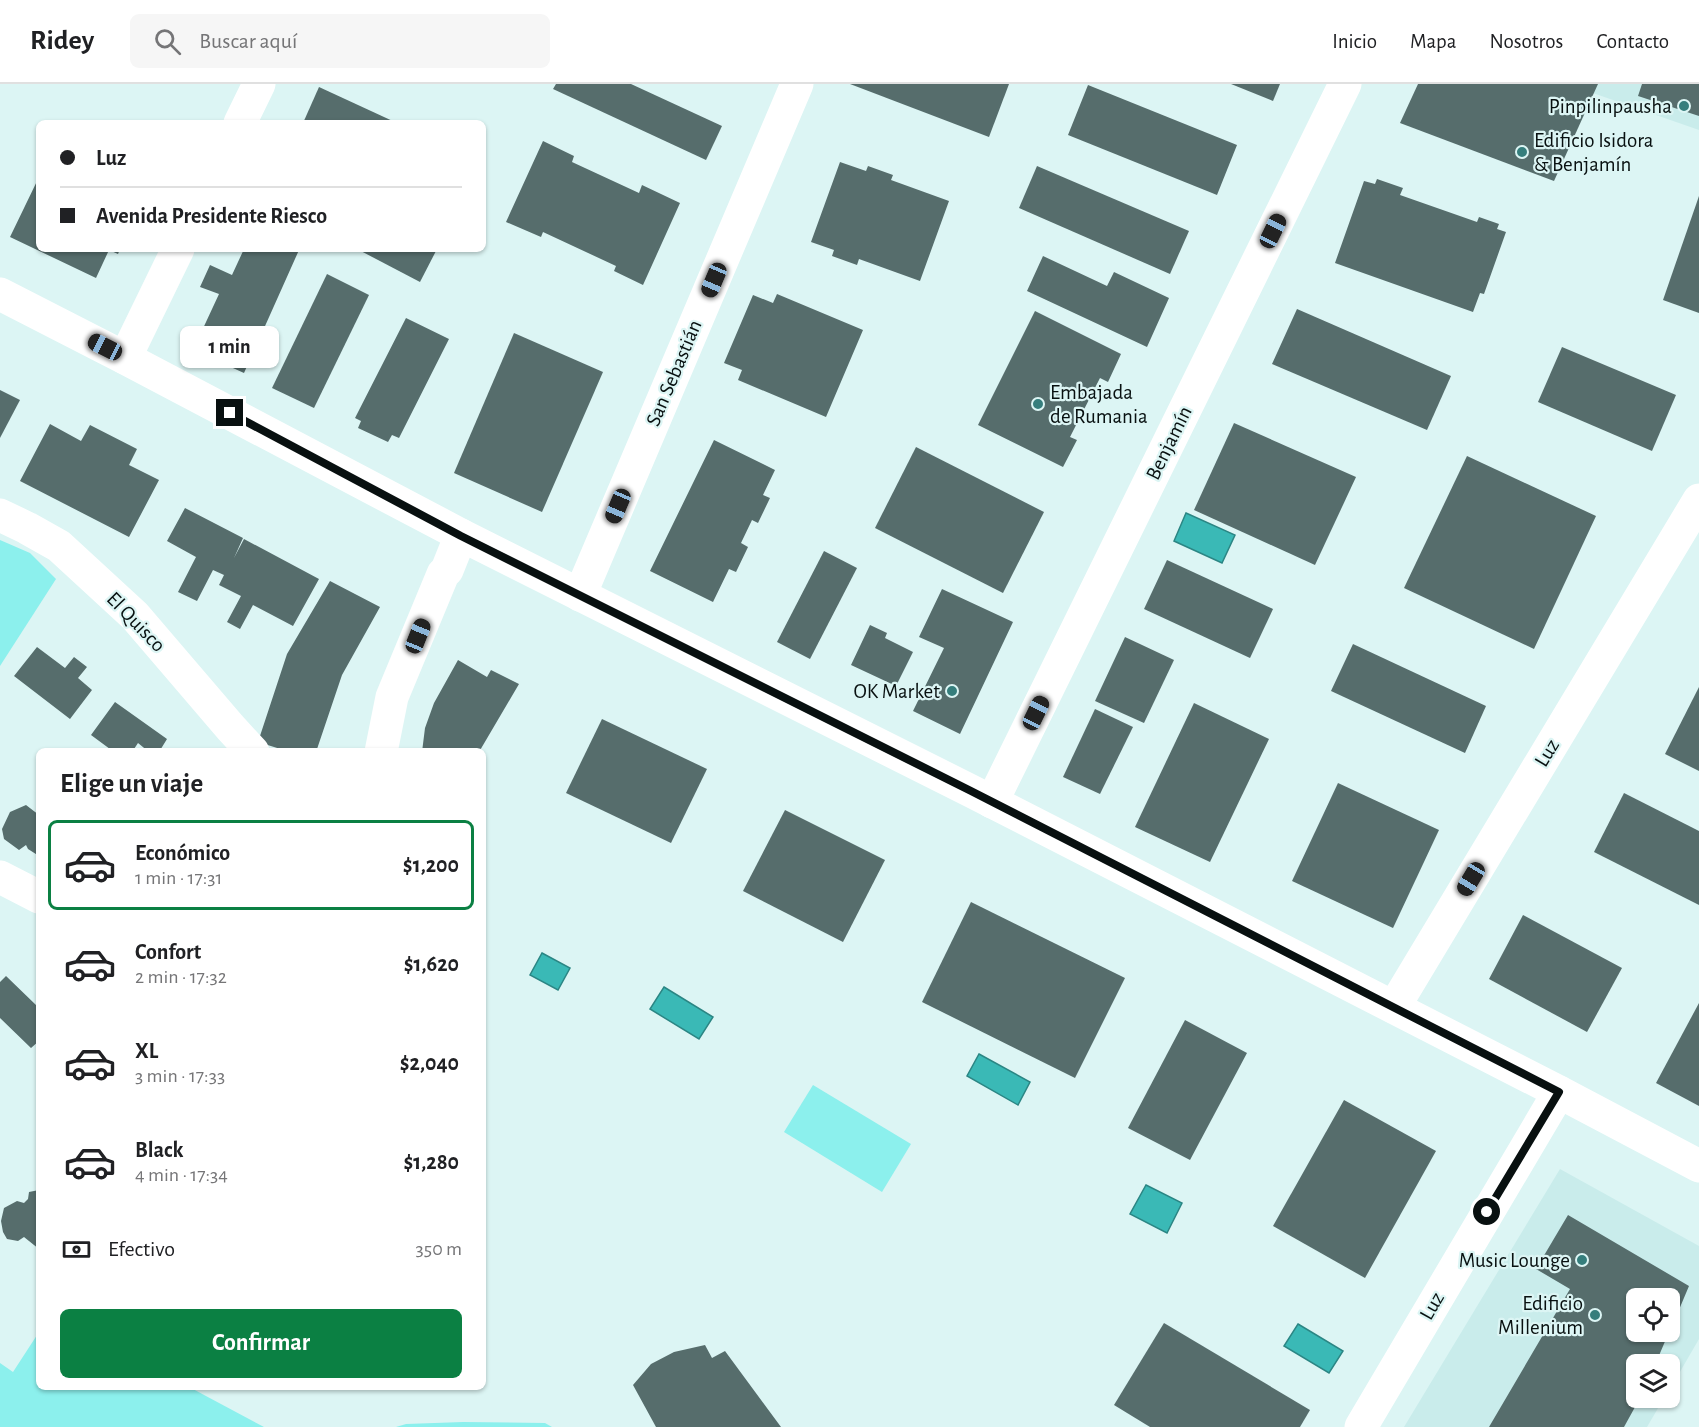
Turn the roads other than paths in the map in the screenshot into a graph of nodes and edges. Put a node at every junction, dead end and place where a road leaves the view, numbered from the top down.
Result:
1 (259, 84) edge
2 (797, 84) edge
3 (1345, 84) edge
4 (241, 120) edge
5 (177, 252) edge
6 (0, 294) edge
7 (125, 358) junction
8 (1699, 500) edge
9 (0, 515) edge
10 (461, 536) junction
11 (580, 595) junction
12 (249, 748) edge
13 (382, 748) edge
14 (992, 802) junction
15 (0, 877) edge
16 (36, 895) edge
17 (1394, 1007) junction
18 (1559, 1092) junction
19 (1699, 1166) edge
20 (1361, 1427) edge

1 - 4 street
2 - 11 street, San Sebastián
3 - 14 street, Benjamín
5 - 7 street
6 - 7 street
7 - 10 street
8 - 17 street, Luz
9 - 12 street, El Quisco
10 - 11 street
10 - 13 street
11 - 14 street
14 - 17 street
15 - 16 street
17 - 18 street
18 - 19 street
18 - 20 street, Luz

